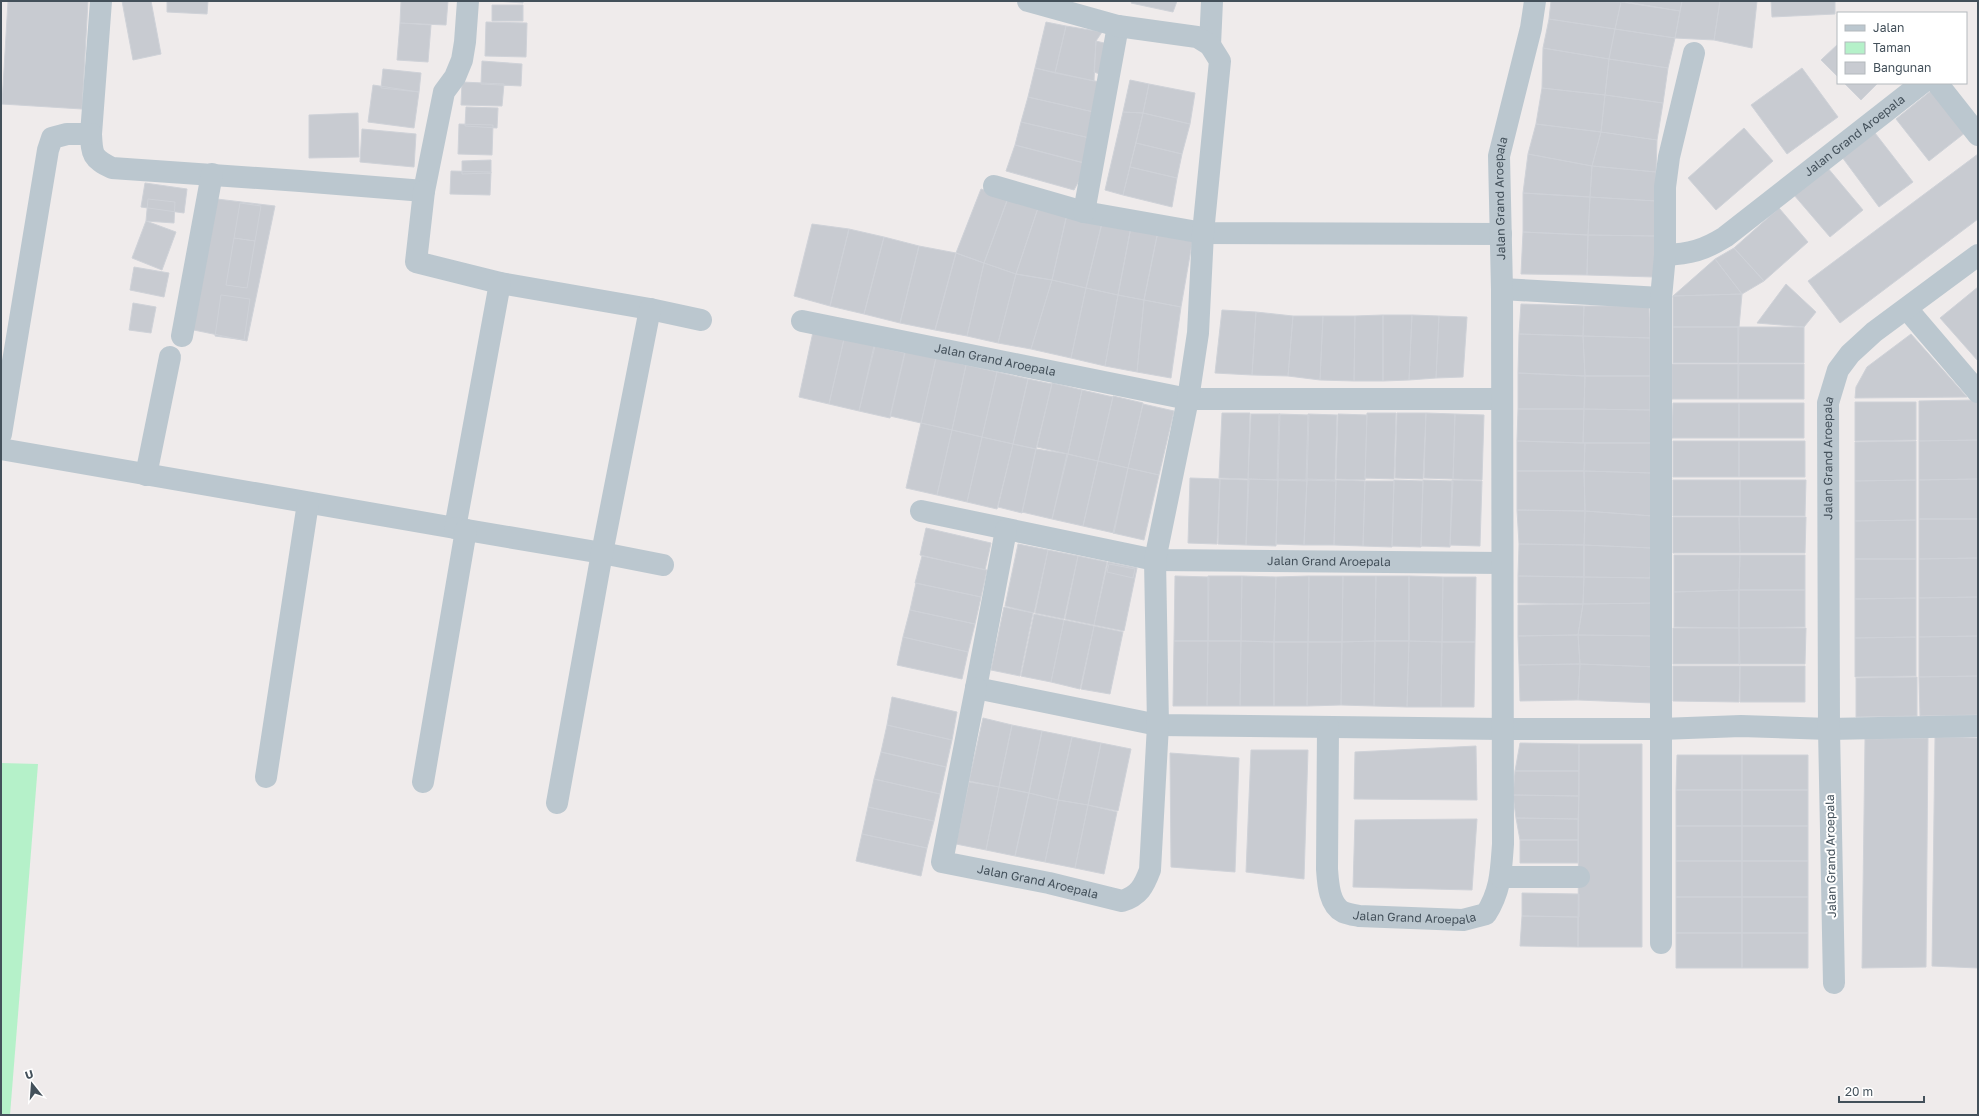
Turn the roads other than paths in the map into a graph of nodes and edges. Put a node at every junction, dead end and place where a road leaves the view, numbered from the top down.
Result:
1 (101, 1) edge
2 (468, 1) edge
3 (1028, 1) edge
4 (1212, 1) edge
5 (1536, 1) edge
6 (1118, 26) junction
7 (1210, 45) junction
8 (1694, 53) dead end
9 (1921, 84) edge
10 (1938, 84) edge
11 (91, 134) junction
12 (1978, 135) edge
13 (212, 174) junction
14 (994, 186) dead end
15 (424, 191) junction
16 (1084, 212) junction
17 (1203, 233) junction
18 (1501, 234) junction
19 (1665, 255) junction
20 (1978, 255) edge
21 (500, 284) junction
22 (1502, 290) junction
23 (1661, 298) junction
24 (1907, 308) junction
25 (650, 309) junction
26 (701, 320) dead end
27 (802, 321) dead end
28 (182, 336) dead end
29 (170, 357) dead end
30 (1978, 392) edge
31 (1188, 399) junction
32 (1502, 399) junction
33 (1, 434) edge
34 (1, 450) edge
35 (146, 475) junction
36 (308, 503) junction
37 (921, 511) dead end
38 (461, 529) junction
39 (1006, 530) junction
40 (602, 553) junction
41 (1155, 560) junction
42 (1502, 563) junction
43 (663, 565) dead end
44 (976, 688) junction
45 (1158, 725) junction
46 (1978, 726) edge
47 (1328, 727) junction
48 (1661, 728) junction
49 (1503, 729) junction
50 (1829, 729) junction
51 (266, 776) dead end
52 (423, 782) dead end
53 (557, 803) dead end
54 (1501, 877) junction
55 (1579, 877) dead end
56 (1661, 943) dead end
57 (1834, 983) dead end

1 - 11 street
2 - 15 street
3 - 6 street
4 - 7 street
5 - 18 street, Jalan Grand Aroepala
6 - 7 street
6 - 16 street
7 - 17 street, Jalan Grand Aroepala
8 - 19 street
9 - 19 street, Jalan Grand Aroepala
10 - 12 street
11 - 13 street
11 - 33 street
13 - 15 street
13 - 28 street
14 - 16 street
15 - 21 street
16 - 17 street
17 - 18 street
17 - 31 street, Jalan Grand Aroepala
18 - 22 street, Jalan Grand Aroepala
19 - 23 street
20 - 24 street, Jalan Grand Aroepala
21 - 25 street
21 - 38 street
22 - 23 street
22 - 32 street, Jalan Grand Aroepala
23 - 48 street
24 - 30 street
24 - 50 street, Jalan Grand Aroepala
25 - 26 street
25 - 40 street
27 - 31 street, Jalan Grand Aroepala
29 - 35 street
31 - 32 street, Jalan Grand Aroepala
31 - 41 street, Jalan Grand Aroepala
32 - 42 street, Jalan Grand Aroepala
34 - 35 street
35 - 36 street
36 - 38 street
36 - 51 street
37 - 39 street
38 - 40 street
38 - 52 street
39 - 41 street
39 - 44 street, Jalan Grand Aroepala
40 - 43 street
40 - 53 street
41 - 42 street, Jalan Grand Aroepala
41 - 45 street, Jalan Grand Aroepala
42 - 49 street, Jalan Grand Aroepala
44 - 45 street
44 - 45 street, Jalan Grand Aroepala
45 - 47 street
46 - 50 street
47 - 49 street
47 - 54 street, Jalan Grand Aroepala
48 - 49 street
48 - 50 street
48 - 56 street
49 - 54 street, Jalan Grand Aroepala
50 - 57 street, Jalan Grand Aroepala
54 - 55 street

